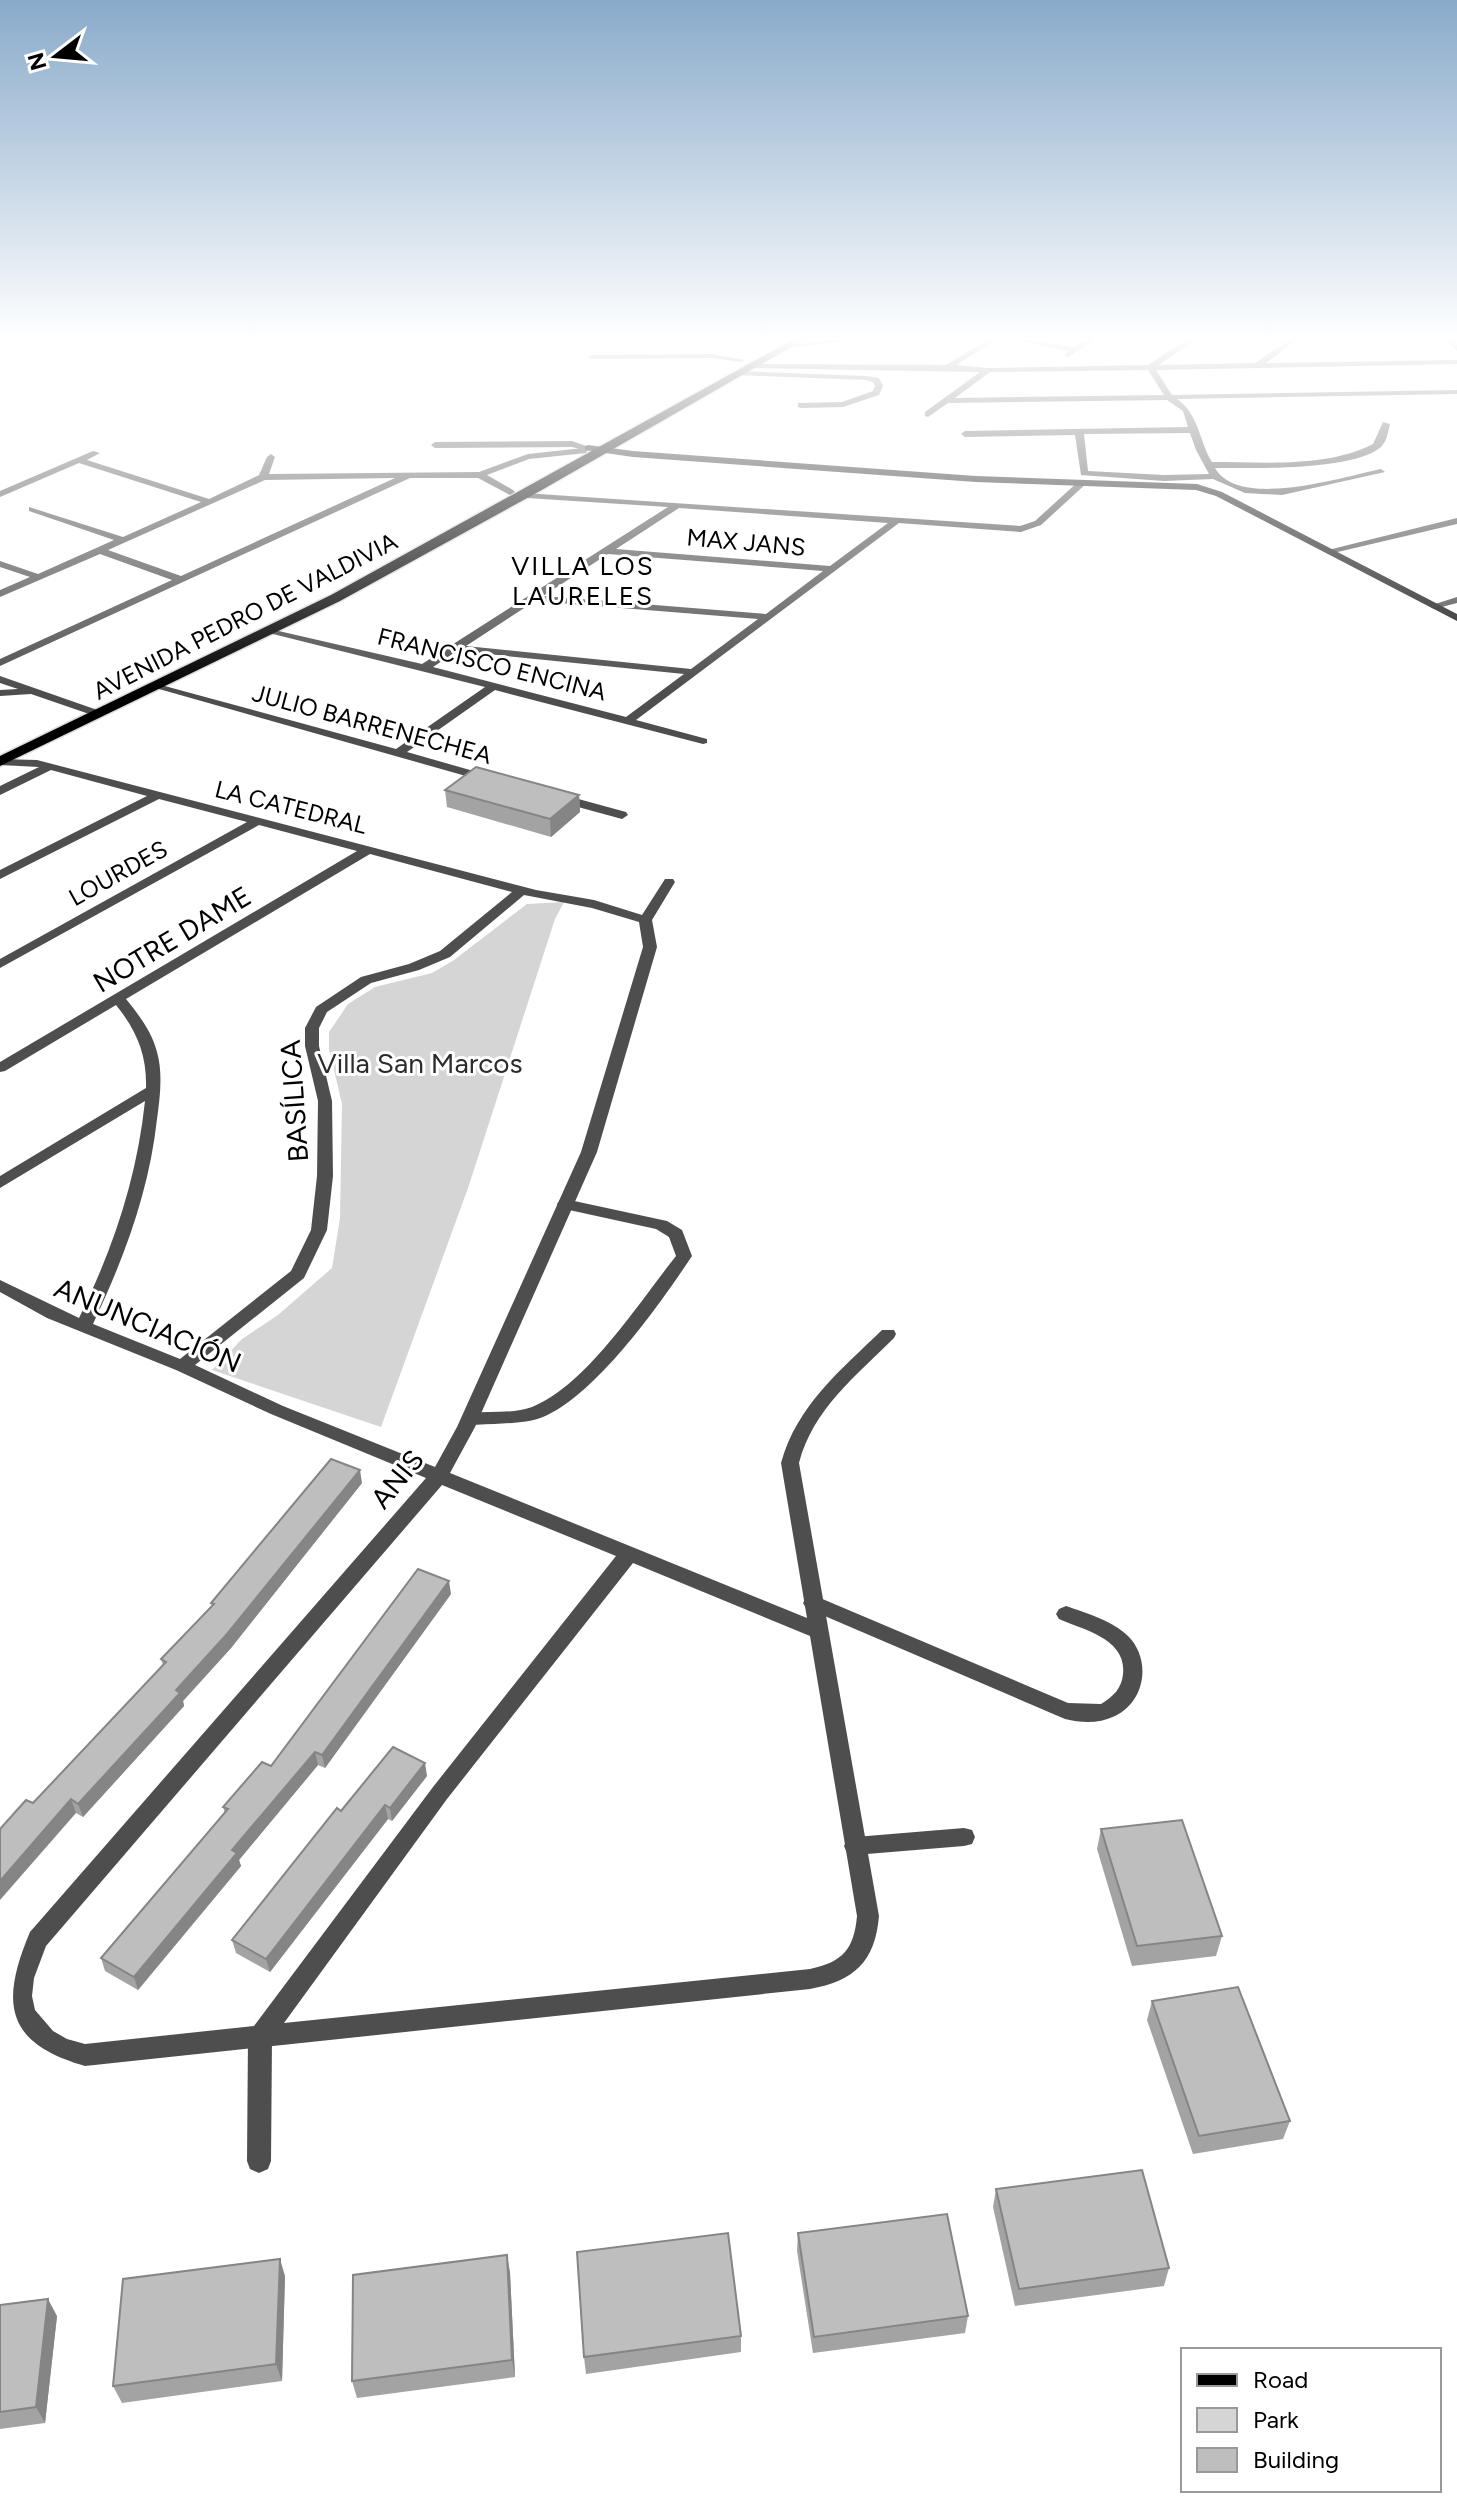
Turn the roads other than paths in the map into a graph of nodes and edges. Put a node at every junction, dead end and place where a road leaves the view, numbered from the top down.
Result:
1 (88, 456) edge
2 (536, 456) edge
3 (575, 456) edge
4 (593, 456) edge
5 (668, 456) edge
6 (1082, 456) edge
7 (1204, 456) edge
8 (1343, 456) edge
9 (271, 457) dead end
10 (78, 460) junction
11 (1209, 465) junction
12 (1381, 472) dead end
13 (480, 475) junction
14 (408, 476) junction
15 (1215, 476) junction
16 (263, 477) junction
17 (1083, 482) junction
18 (510, 492) junction
19 (0, 494) edge
20 (527, 495) junction
21 (209, 502) junction
22 (678, 505) junction
23 (32, 509) dead end
24 (898, 520) junction
25 (1457, 521) edge
26 (123, 540) junction
27 (99, 550) junction
28 (606, 551) junction
29 (1329, 551) junction
30 (0, 564) edge
31 (835, 569) junction
32 (38, 577) junction
33 (181, 580) junction
34 (0, 594) edge
35 (533, 598) junction
36 (1457, 600) edge
37 (1434, 606) junction
38 (768, 617) junction
39 (1457, 618) edge
40 (270, 632) junction
41 (455, 648) junction
42 (0, 663) edge
43 (424, 668) junction
44 (691, 672) junction
45 (0, 679) edge
46 (157, 687) junction
47 (492, 687) junction
48 (37, 691) junction
49 (0, 693) edge
50 (82, 708) junction
51 (99, 714) junction
52 (628, 721) junction
53 (703, 741) dead end
54 (0, 747) edge
55 (29, 748) junction
56 (399, 753) junction
57 (0, 762) edge
58 (43, 765) junction
59 (503, 782) edge
60 (0, 791) edge
61 (157, 795) junction
62 (548, 795) edge
63 (622, 815) dead end
64 (257, 821) junction
65 (368, 850) junction
66 (0, 875) edge
67 (669, 882) dead end
68 (529, 892) junction
69 (645, 920) junction
70 (0, 964) edge
71 (119, 999) junction
72 (0, 1068) edge
73 (153, 1090) junction
74 (0, 1183) edge
75 (565, 1204) junction
76 (0, 1285) edge
77 (83, 1327) junction
78 (888, 1334) dead end
79 (182, 1366) junction
80 (470, 1419) junction
81 (439, 1476) junction
82 (629, 1554) junction
83 (813, 1603) junction
84 (1066, 1614) dead end
85 (818, 1631) junction
86 (964, 1837) dead end
87 (855, 1846) junction
88 (260, 2037) junction
89 (259, 2161) dead end

1 - 10 street
2 - 13 street
3 - 18 main road, AVENIDA PEDRO DE VALDIVIA
4 - 20 main road, AVENIDA PEDRO DE VALDIVIA
5 - 17 street
6 - 15 street
7 - 11 street
8 - 11 street
9 - 16 street
10 - 19 street
10 - 21 street
11 - 15 street
12 - 15 street
13 - 14 street
13 - 18 street
14 - 16 street
14 - 33 street
16 - 21 street
17 - 24 street
17 - 29 street
18 - 50 main road, AVENIDA PEDRO DE VALDIVIA
20 - 22 street
20 - 40 main road, AVENIDA PEDRO DE VALDIVIA
21 - 26 street
22 - 24 street
22 - 28 street
23 - 26 street
24 - 31 street
25 - 29 street
26 - 27 street
27 - 32 street
27 - 33 street
28 - 31 street, MAX JANS
28 - 35 street
29 - 37 street
30 - 32 street
31 - 38 street
32 - 34 street
33 - 42 street
35 - 38 street
35 - 41 street
36 - 37 street
37 - 39 street
38 - 44 street
40 - 43 street, FRANCISCO ENCINA
40 - 46 main road, AVENIDA PEDRO DE VALDIVIA
41 - 43 street
41 - 44 street
43 - 47 street, FRANCISCO ENCINA
44 - 52 street
45 - 48 street
46 - 51 main road, AVENIDA PEDRO DE VALDIVIA
46 - 56 street, JULIO BARRENECHEA
47 - 52 street, FRANCISCO ENCINA
47 - 56 street
48 - 49 street
48 - 50 street
50 - 51 street
50 - 54 main road, AVENIDA PEDRO DE VALDIVIA
51 - 55 main road, AVENIDA PEDRO DE VALDIVIA
52 - 53 street, FRANCISCO ENCINA
55 - 57 main road, AVENIDA PEDRO DE VALDIVIA
55 - 58 street
56 - 59 street, JULIO BARRENECHEA
57 - 58 street, LA CATEDRAL
58 - 60 street
58 - 61 street, LA CATEDRAL
61 - 64 street, LA CATEDRAL
61 - 66 street
62 - 63 street
64 - 65 street, LA CATEDRAL
64 - 70 street, LOURDES
65 - 68 street, LA CATEDRAL
65 - 71 street, NOTRE DAME
67 - 69 street
68 - 69 street, LA CATEDRAL
68 - 79 street, BASÍLICA
69 - 75 street, ANIS
71 - 72 street, NOTRE DAME
71 - 73 street
73 - 74 street
73 - 77 street
75 - 80 street, ANIS
75 - 80 street
76 - 77 street, ANUNCIACIÓN
77 - 79 street, ANUNCIACIÓN
78 - 83 street
79 - 81 street, ANUNCIACIÓN
80 - 81 street, ANIS
81 - 82 street, ANUNCIACIÓN
81 - 88 street, ANIS
82 - 85 street, ANUNCIACIÓN
82 - 88 street
83 - 84 street
83 - 85 street
85 - 87 street
86 - 87 street
87 - 88 street
88 - 89 street

